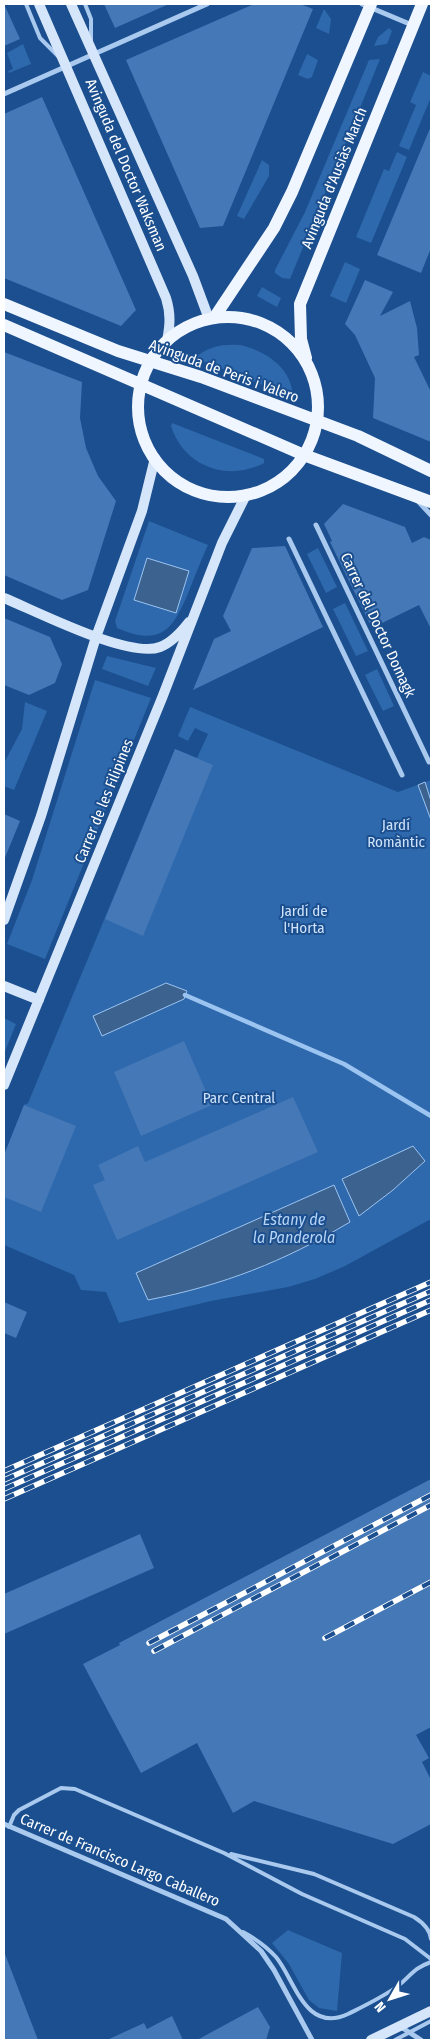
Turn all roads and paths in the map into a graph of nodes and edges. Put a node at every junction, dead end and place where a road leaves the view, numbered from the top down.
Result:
1 (26, 4) edge
2 (39, 4) edge
3 (71, 4) edge
4 (85, 4) edge
5 (207, 4) edge
6 (422, 4) edge
7 (367, 5) edge
8 (413, 25) junction
9 (92, 53) junction
10 (65, 64) junction
11 (4, 94) edge
12 (4, 304) edge
13 (212, 319) junction
14 (4, 325) edge
15 (167, 341) junction
16 (151, 361) junction
17 (309, 368) junction
18 (141, 385) junction
19 (318, 422) junction
20 (304, 455) junction
21 (155, 458) junction
22 (431, 471) edge
23 (246, 495) junction
24 (415, 498) junction
25 (431, 502) edge
26 (431, 515) edge
27 (316, 525) dead end
28 (289, 539) dead end
29 (4, 598) edge
30 (196, 614) junction
31 (96, 637) junction
32 (429, 762) dead end
33 (402, 774) dead end
34 (4, 920) edge
35 (4, 986) edge
36 (39, 1000) junction
37 (4, 1085) edge
38 (7, 1826) edge
39 (224, 1853) junction
40 (243, 1932) junction
41 (431, 1939) edge
42 (431, 1958) edge
43 (431, 1962) edge
44 (431, 2011) edge
45 (431, 2021) edge
46 (405, 2030) junction
47 (312, 2040) edge
48 (371, 2040) edge
49 (395, 2040) edge
50 (421, 2040) edge

1 - 10 lane
2 - 10 main road, Avinguda del Doctor Waksman
3 - 9 main road, Avinguda del Doctor Waksman
4 - 9 lane
5 - 9 street
6 - 8 main road, Avinguda d'Ausiàs March
7 - 8 street
7 - 13 main road
8 - 17 main road, Avinguda d'Ausiàs March
9 - 10 street
9 - 13 main road, Avinguda del Doctor Waksman
10 - 11 street
10 - 15 main road, Avinguda del Doctor Waksman
12 - 16 main road, Avinguda de Peris i Valero
13 - 15 main road
13 - 17 main road
14 - 18 main road
15 - 16 main road
16 - 18 main road
16 - 19 main road, Avinguda de Peris i Valero
17 - 19 main road, Avinguda d'Ausiàs March
18 - 20 main road
18 - 21 main road
19 - 20 main road
19 - 22 main road, Avinguda de Peris i Valero
20 - 23 main road
20 - 24 main road
21 - 23 main road
21 - 31 main road
23 - 30 main road, Carrer de les Filipines
24 - 25 main road
24 - 26 street
27 - 32 street, Carrer del Doctor Domagk
28 - 33 street
29 - 31 main road, Carrer de les Filipines
30 - 31 main road, Carrer de les Filipines
30 - 36 main road, Carrer de les Filipines
31 - 34 main road
35 - 36 main road
36 - 37 main road, Carrer de les Filipines
38 - 39 lane
38 - 40 street, Carrer de Francisco Largo Caballero
39 - 41 lane
39 - 42 lane
40 - 43 lane
40 - 47 street, Carrer de Francisco Largo Caballero
44 - 46 main road
45 - 46 lane
46 - 48 main road
46 - 49 lane
46 - 50 street

